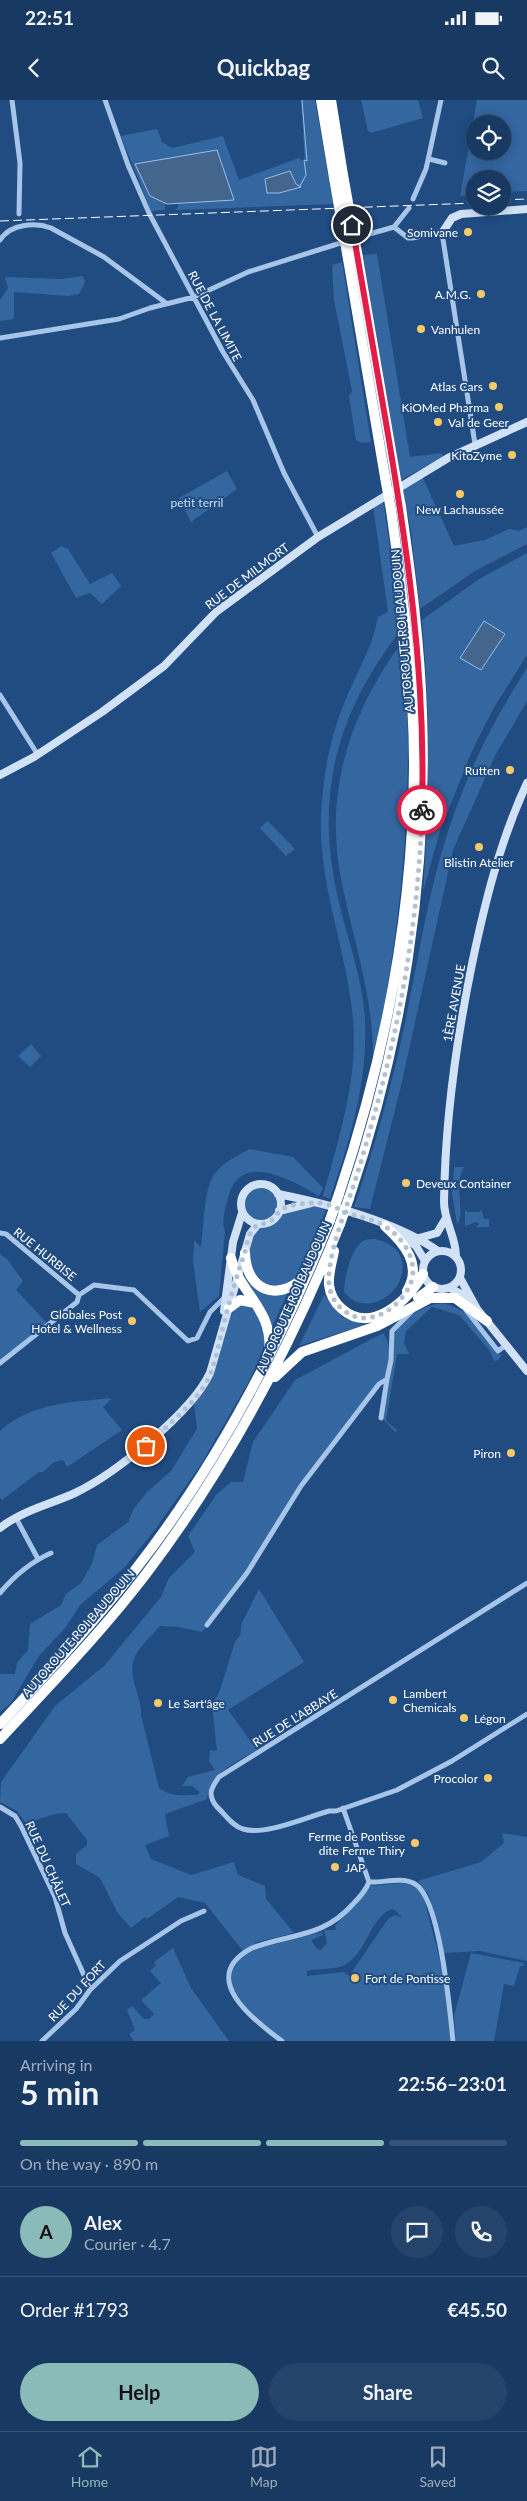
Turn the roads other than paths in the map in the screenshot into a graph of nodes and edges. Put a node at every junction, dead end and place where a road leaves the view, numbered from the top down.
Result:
1 (12, 100) edge
2 (105, 100) edge
3 (321, 100) edge
4 (331, 100) edge
5 (442, 100) edge
6 (429, 159) junction
7 (445, 162) dead end
8 (339, 176) junction
9 (413, 199) dead end
10 (409, 208) dead end
11 (527, 209) edge
12 (19, 214) dead end
13 (394, 227) junction
14 (442, 233) junction
15 (0, 240) edge
16 (194, 297) junction
17 (166, 303) junction
18 (0, 338) edge
19 (527, 422) edge
20 (475, 444) junction
21 (396, 509) junction
22 (318, 537) junction
23 (0, 695) edge
24 (38, 755) junction
25 (0, 776) edge
26 (527, 783) edge
27 (278, 1194) junction
28 (344, 1196) junction
29 (319, 1202) junction
30 (279, 1211) junction
31 (242, 1213) junction
32 (446, 1218) junction
33 (335, 1222) junction
34 (258, 1224) junction
35 (385, 1226) junction
36 (0, 1233) edge
37 (453, 1233) junction
38 (419, 1238) junction
39 (440, 1251) junction
40 (244, 1253) junction
41 (456, 1256) junction
42 (231, 1258) junction
43 (425, 1261) junction
44 (309, 1273) junction
45 (423, 1274) junction
46 (237, 1276) junction
47 (460, 1278) junction
48 (433, 1287) junction
49 (450, 1288) junction
50 (79, 1294) junction
51 (225, 1297) junction
52 (256, 1303) junction
53 (213, 1308) junction
54 (226, 1309) junction
55 (477, 1309) junction
56 (395, 1311) junction
57 (487, 1321) junction
58 (506, 1345) junction
59 (269, 1359) junction
60 (0, 1363) edge
61 (527, 1371) edge
62 (387, 1379) junction
63 (269, 1383) junction
64 (381, 1418) dead end
65 (16, 1518) junction
66 (0, 1528) edge
67 (51, 1552) dead end
68 (38, 1559) junction
69 (527, 1583) edge
70 (0, 1592) edge
71 (207, 1625) dead end
72 (527, 1714) edge
73 (0, 1724) edge
74 (0, 1739) edge
75 (0, 1807) edge
76 (344, 1808) junction
77 (369, 1882) junction
78 (204, 1911) dead end
79 (90, 1990) junction
80 (42, 2041) edge
81 (282, 2041) edge
82 (453, 2041) edge

1 - 12 street
2 - 16 street, RUE DE LA LIMITE
3 - 8 highway, AUTOROUTE ROI BAUDOUIN
4 - 8 highway, AUTOROUTE ROI BAUDOUIN
5 - 6 street
6 - 7 street
6 - 9 street
8 - 21 highway, AUTOROUTE ROI BAUDOUIN, bridge
10 - 13 street
11 - 14 street
13 - 14 street
13 - 16 street
14 - 20 street
15 - 17 street
16 - 17 street
16 - 22 street, RUE DE LA LIMITE
17 - 18 street
19 - 20 street, RUE DE MILMORT
20 - 22 street, RUE DE MILMORT
21 - 28 highway, AUTOROUTE ROI BAUDOUIN
21 - 28 highway, AUTOROUTE ROI BAUDOUIN
22 - 24 street, RUE DE MILMORT
23 - 24 street
24 - 25 street, RUE DE MILMORT
26 - 32 street, 1ÈRE AVENUE
27 - 29 street
27 - 30 street
27 - 31 street
28 - 33 highway, AUTOROUTE ROI BAUDOUIN, bridge
29 - 30 street
29 - 35 street
30 - 34 street
31 - 34 street
31 - 42 street
32 - 37 street, 1ÈRE AVENUE
32 - 38 street
33 - 44 highway, AUTOROUTE ROI BAUDOUIN
33 - 56 highway
33 - 63 highway, AUTOROUTE ROI BAUDOUIN
34 - 40 street
35 - 38 street
35 - 43 street
35 - 56 highway
36 - 50 street, RUE HURBISE
37 - 39 street
37 - 41 street, 1ÈRE AVENUE
38 - 39 street
39 - 41 street
39 - 43 street
40 - 44 highway
40 - 46 street
41 - 47 street
42 - 46 highway
42 - 51 street
43 - 45 street
44 - 59 highway, AUTOROUTE ROI BAUDOUIN
45 - 48 street
45 - 56 highway
46 - 52 highway
46 - 54 street
47 - 49 street
47 - 55 street
48 - 49 street
48 - 56 highway
49 - 55 street
50 - 53 street, RUE HURBISE
50 - 60 street
51 - 53 street, RUE HURBISE
51 - 54 street
52 - 54 highway
52 - 59 highway
53 - 54 street
54 - 65 street
55 - 57 street
56 - 57 highway
56 - 63 highway
57 - 58 street
58 - 61 street
58 - 62 street
59 - 73 highway, AUTOROUTE ROI BAUDOUIN
62 - 64 street
62 - 71 street
63 - 74 highway, AUTOROUTE ROI BAUDOUIN
65 - 66 street
65 - 68 street
67 - 68 street
68 - 70 street
69 - 76 street, RUE DE L'ABBAYE
72 - 76 street, RUE DE L'ABBAYE
75 - 79 street, RUE DU CHÂLET
76 - 77 street
77 - 81 street
77 - 82 street
78 - 79 street, RUE DU FORT
79 - 80 street, RUE DU FORT

